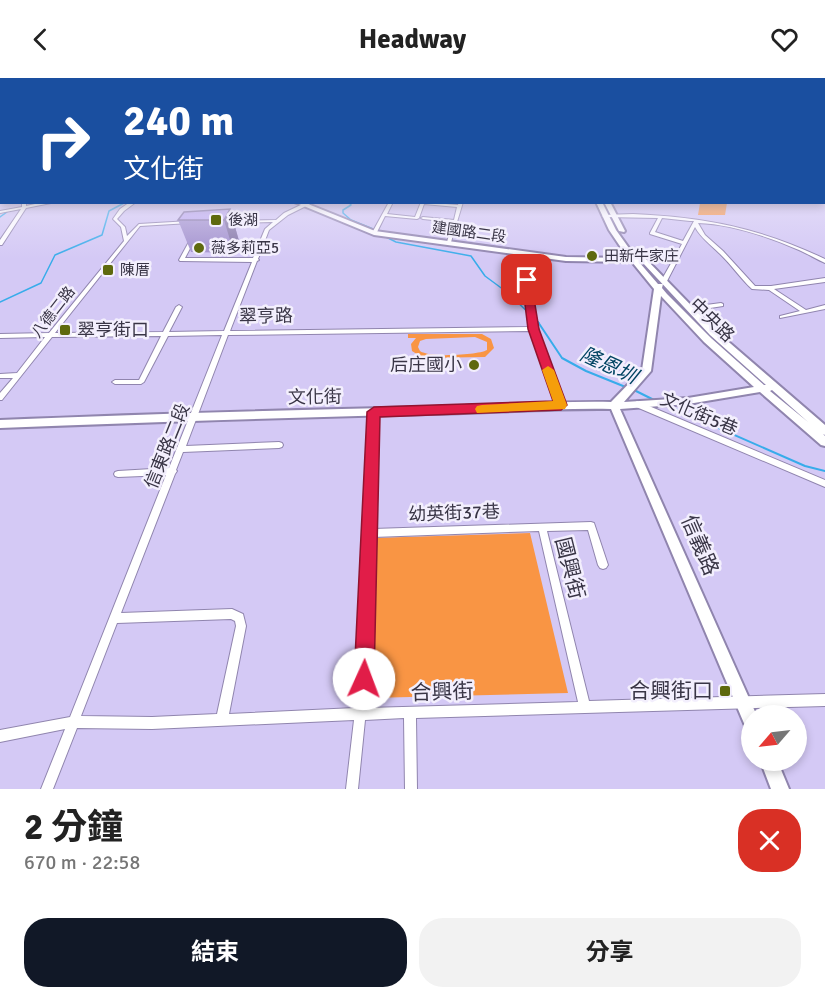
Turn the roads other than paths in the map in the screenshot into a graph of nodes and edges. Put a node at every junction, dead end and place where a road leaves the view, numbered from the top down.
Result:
1 (132, 204) edge
2 (300, 204) edge
3 (390, 204) edge
4 (423, 204) edge
5 (445, 204) joint
6 (461, 204) edge
7 (600, 204) edge
8 (608, 204) edge
9 (24, 205) edge
10 (443, 211) dead end
11 (0, 212) edge
12 (384, 215) junction
13 (613, 215) junction
14 (604, 216) junction
15 (423, 218) dead end
16 (660, 218) junction
17 (275, 221) junction
18 (455, 221) junction
19 (192, 222) edge
20 (223, 222) edge
21 (696, 222) junction
22 (197, 231) edge
23 (374, 233) junction
24 (126, 241) junction
25 (449, 242) junction
26 (685, 243) junction
27 (0, 244) edge
28 (526, 254) junction
29 (256, 260) junction
30 (634, 260) junction
31 (643, 260) junction
32 (825, 261) edge
33 (825, 280) edge
34 (661, 285) junction
35 (771, 288) junction
36 (721, 305) dead end
37 (179, 307) dead end
38 (825, 307) edge
39 (691, 309) junction
40 (805, 312) junction
41 (782, 317) dead end
42 (533, 329) junction
43 (227, 332) junction
44 (165, 333) junction
45 (51, 334) junction
46 (0, 336) edge
47 (18, 375) junction
48 (0, 376) edge
49 (115, 382) dead end
50 (767, 388) junction
51 (0, 398) edge
52 (635, 404) junction
53 (561, 405) junction
54 (614, 406) junction
55 (374, 412) junction
56 (195, 416) junction
57 (0, 423) edge
58 (825, 431) edge
59 (825, 442) edge
60 (279, 445) dead end
61 (182, 449) junction
62 (173, 471) junction
63 (118, 474) dead end
64 (825, 484) edge
65 (542, 527) junction
66 (369, 533) junction
67 (603, 565) dead end
68 (115, 618) junction
69 (825, 700) edge
70 (743, 702) junction
71 (744, 705) edge
72 (585, 707) junction
73 (410, 712) junction
74 (360, 714) junction
75 (222, 720) junction
76 (73, 722) junction
77 (0, 736) edge
78 (773, 771) edge
79 (47, 789) edge
80 (352, 789) edge
81 (411, 789) edge
82 (780, 789) edge

1 - 24 street
2 - 17 street
2 - 23 street, 建國路二段
3 - 12 street
4 - 12 street
5 - 6 street
5 - 10 street
6 - 18 street
7 - 14 street, 中央路
8 - 13 street, 中央路
9 - 11 street
9 - 27 street
12 - 23 street
13 - 14 street
13 - 16 street
13 - 31 street, 中央路
14 - 30 street, 中央路
15 - 18 street
16 - 21 street
16 - 26 street
17 - 20 street
17 - 29 street, 信東路二段
18 - 25 street
19 - 24 street, 八德二路
21 - 26 street
21 - 32 street
21 - 35 street
22 - 29 street
23 - 25 street, 建國路二段
24 - 45 street, 八德二路
25 - 28 street, 建國路二段
26 - 34 street
28 - 30 street, 建國路二段
28 - 42 street
29 - 43 street, 信東路二段
30 - 31 street, 建國路二段
30 - 34 street, 中央路
31 - 34 street, 中央路
33 - 35 street
34 - 39 street, 中央路
34 - 50 street, 中央路
34 - 54 street
35 - 40 street
36 - 39 street
37 - 44 street
38 - 40 street
39 - 50 street, 中央路
40 - 41 street
42 - 43 street, 翠亨路
42 - 53 street
43 - 44 street, 翠亨路
43 - 56 street, 信東路二段
44 - 45 street, 翠亨路
44 - 49 street
45 - 46 street, 翠亨路
45 - 47 street, 八德二路
47 - 48 street
47 - 51 street, 八德二路
50 - 52 street, 文化街
50 - 58 street, 中央路
50 - 59 street, 中央路
52 - 54 street, 文化街
52 - 64 street, 文化街5巷
53 - 54 street, 文化街
53 - 55 street, 文化街
54 - 70 street, 信義路
55 - 56 street, 文化街
55 - 66 street
56 - 57 street, 文化街
56 - 61 street, 信東路二段
60 - 61 street
61 - 62 street, 信東路二段
62 - 63 street
62 - 68 street, 信東路二段
65 - 66 street, 幼英街37巷
65 - 67 street, 國興街
65 - 72 street, 國興街
66 - 74 street
68 - 75 street
68 - 76 street, 信東路二段
69 - 70 street, 合興街
70 - 71 street, 信義路
70 - 72 street, 合興街
72 - 73 street, 合興街
73 - 74 street, 合興街
73 - 81 street
74 - 75 street, 合興街
74 - 80 street
75 - 76 street, 合興街
76 - 77 street, 合興街
76 - 79 street, 信東路二段
78 - 82 street

